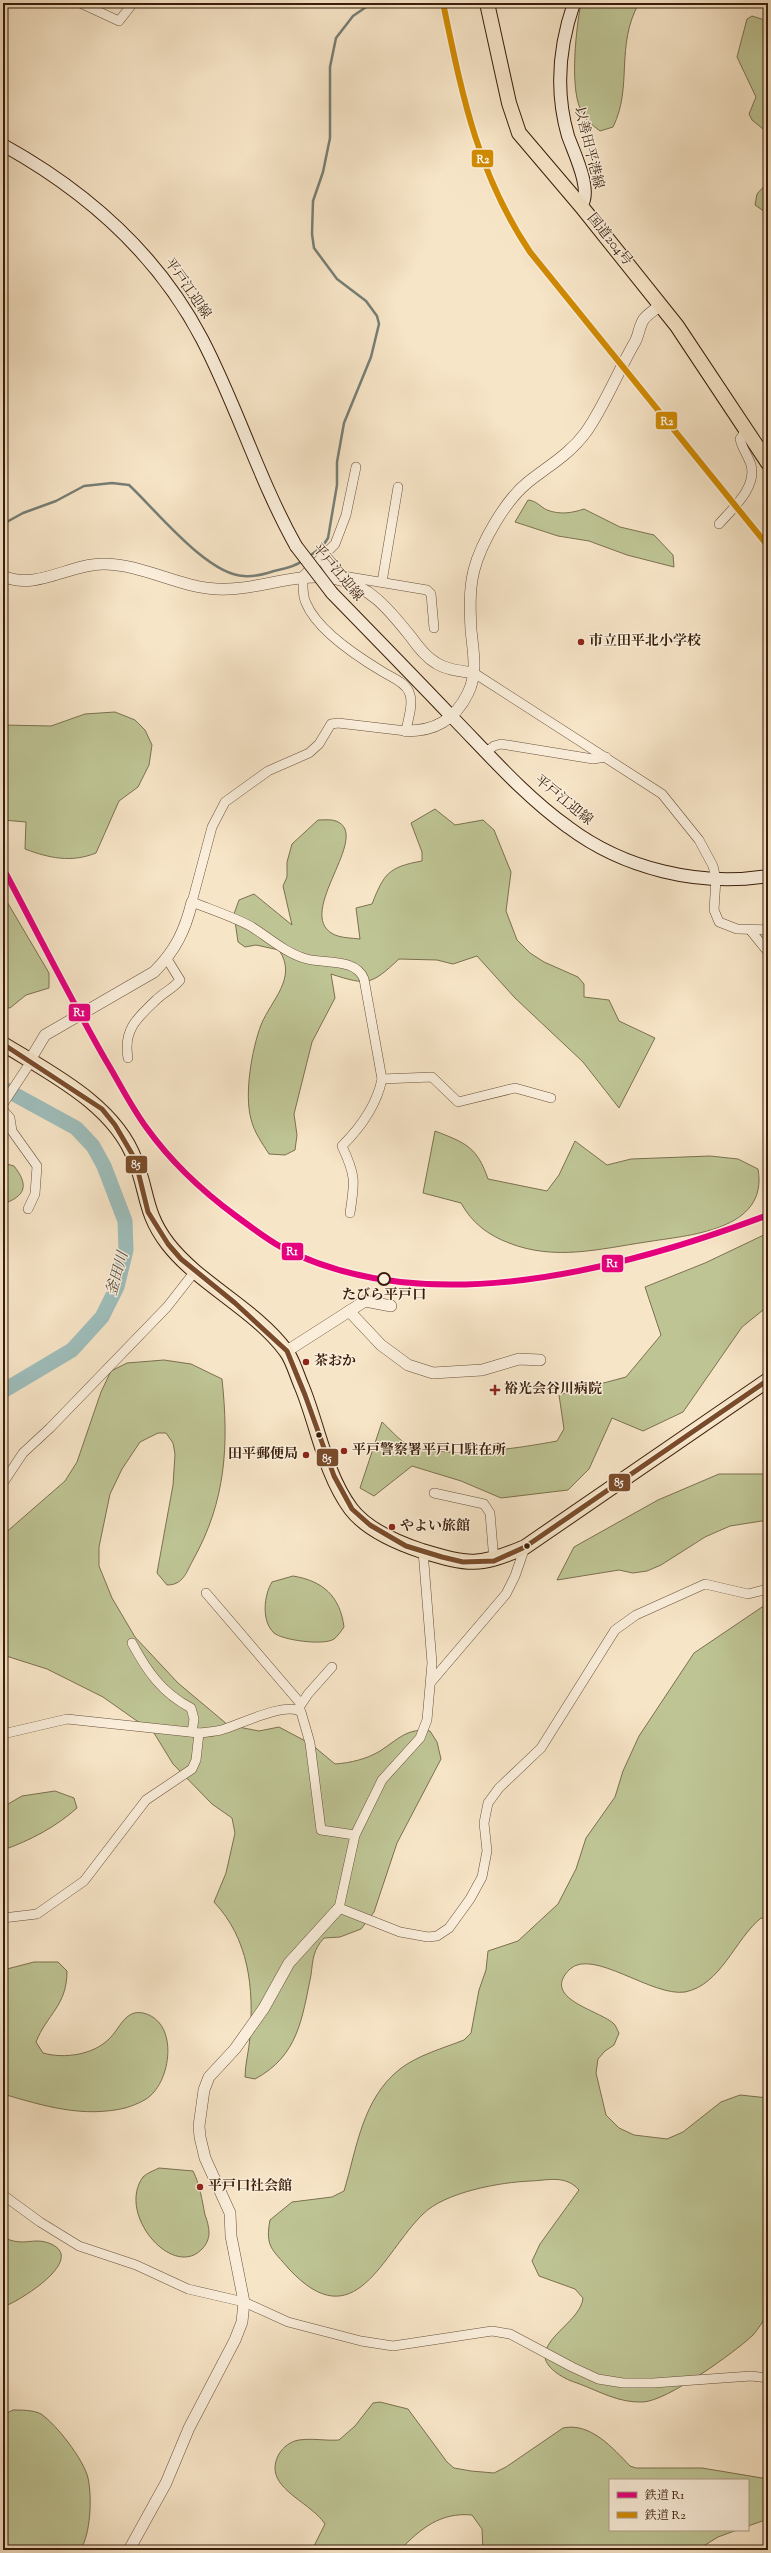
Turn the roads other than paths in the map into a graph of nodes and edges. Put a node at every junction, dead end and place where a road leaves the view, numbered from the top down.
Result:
1 (80, 3) edge
2 (133, 3) edge
3 (487, 3) edge
4 (574, 3) edge
5 (3, 145) edge
6 (581, 206) junction
7 (660, 305) junction
8 (746, 430) junction
9 (768, 463) edge
10 (356, 467) dead end
11 (398, 487) dead end
12 (719, 524) dead end
13 (321, 558) junction
14 (3, 576) edge
15 (303, 576) junction
16 (382, 582) junction
17 (434, 628) dead end
18 (474, 673) junction
19 (451, 716) junction
20 (406, 731) junction
21 (486, 752) junction
22 (606, 757) junction
23 (768, 876) edge
24 (716, 879) junction
25 (192, 902) junction
26 (768, 930) edge
27 (751, 931) junction
28 (768, 952) edge
29 (167, 959) junction
30 (3, 1044) edge
31 (128, 1058) dead end
32 (29, 1063) junction
33 (382, 1079) junction
34 (551, 1098) dead end
35 (4, 1105) edge
36 (28, 1209) dead end
37 (350, 1213) dead end
38 (196, 1270) junction
39 (391, 1306) dead end
40 (349, 1311) junction
41 (286, 1351) junction
42 (540, 1360) dead end
43 (768, 1380) edge
44 (3, 1483) edge
45 (434, 1493) dead end
46 (525, 1547) junction
47 (424, 1551) junction
48 (494, 1561) junction
49 (768, 1589) edge
50 (206, 1593) dead end
51 (132, 1643) dead end
52 (332, 1667) dead end
53 (431, 1682) junction
54 (299, 1707) junction
55 (195, 1733) junction
56 (3, 1734) edge
57 (355, 1835) junction
58 (339, 1908) junction
59 (3, 1918) edge
60 (3, 2194) edge
61 (244, 2302) junction
62 (768, 2378) edge
63 (128, 2550) edge

1 - 2 street
3 - 6 highway, 国道204号
4 - 6 main road, 以善田平港線
5 - 19 main road, 平戸江迎線, bridge
6 - 7 highway, 国道204号
7 - 8 highway, 国道204号
7 - 18 street
8 - 9 highway, 国道204号
8 - 12 street
10 - 13 street
11 - 16 street
13 - 15 street
13 - 16 street
14 - 15 street
15 - 18 street
15 - 20 street
16 - 17 street
18 - 19 street
18 - 22 street
19 - 20 street
19 - 21 main road, 平戸江迎線
20 - 25 street
21 - 22 street
21 - 24 main road, 平戸江迎線
22 - 24 street
23 - 24 main road, 平戸江迎線
24 - 27 street
25 - 29 street
25 - 33 street
26 - 27 street
27 - 28 street
29 - 31 street
29 - 32 street
30 - 32 highway
32 - 35 street
32 - 38 highway
33 - 34 street
33 - 37 street
35 - 36 street
38 - 41 highway
38 - 44 street
39 - 40 street
40 - 41 street
40 - 42 street
41 - 47 highway
43 - 46 highway
45 - 48 street
46 - 48 highway
46 - 53 street
47 - 48 highway
47 - 53 street
49 - 58 street
50 - 54 street
51 - 55 street
52 - 54 street
53 - 57 street
54 - 55 street
54 - 57 street
55 - 56 street
55 - 59 street
57 - 58 street
58 - 61 street
60 - 61 street
61 - 62 street
61 - 63 street

